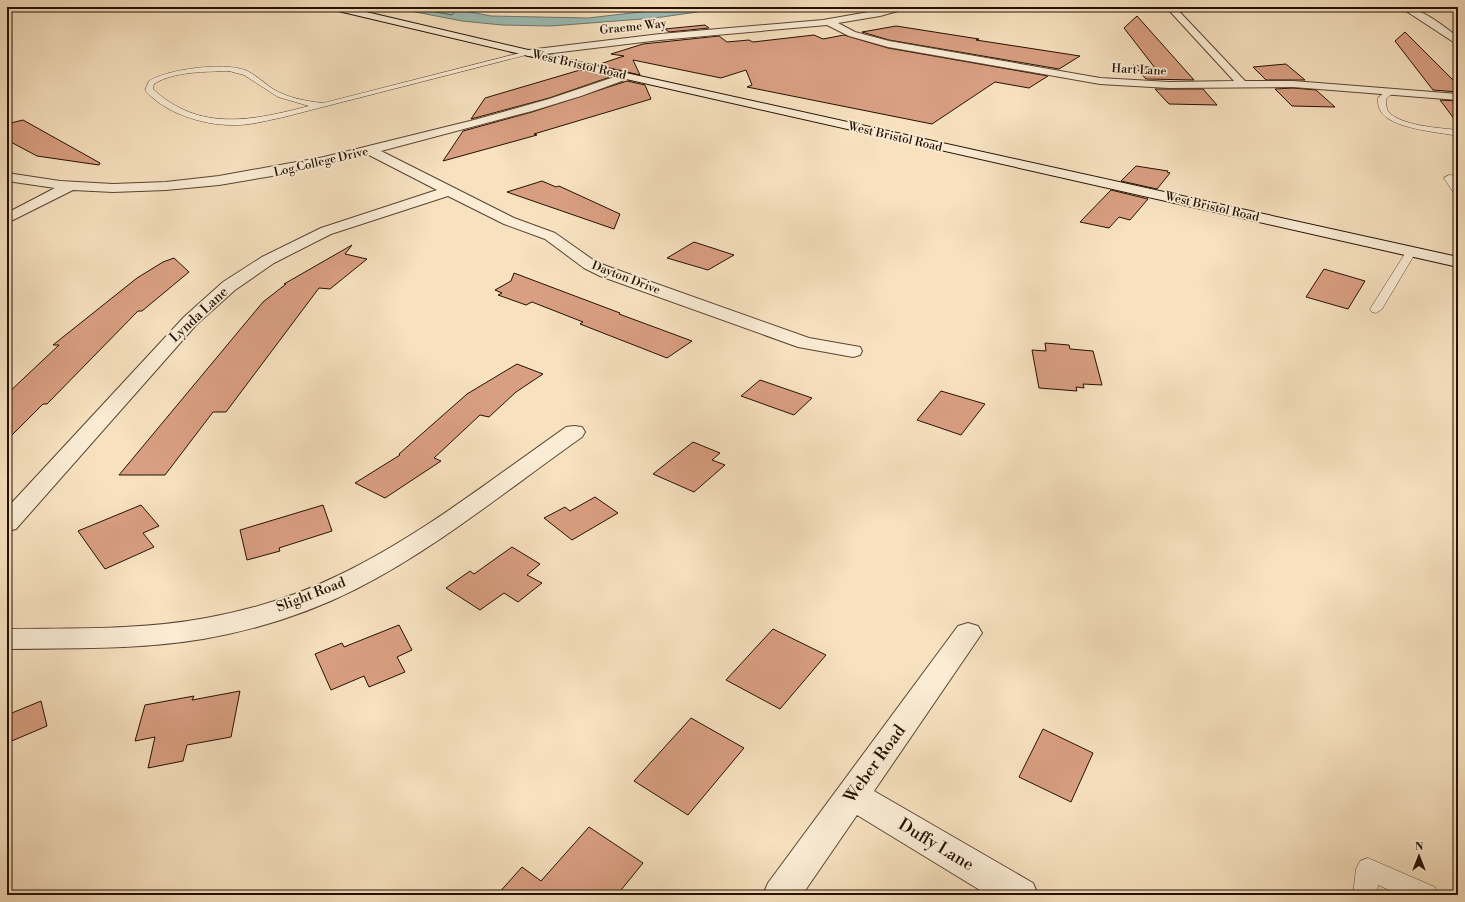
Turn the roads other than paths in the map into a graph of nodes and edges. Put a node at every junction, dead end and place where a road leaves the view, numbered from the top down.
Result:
1 (334, 7) edge
2 (908, 7) edge
3 (1170, 7) edge
4 (1404, 7) edge
5 (827, 21) junction
6 (1458, 42) edge
7 (528, 53) junction
8 (626, 76) junction
9 (1242, 84) junction
10 (1391, 91) junction
11 (1458, 97) edge
12 (322, 105) junction
13 (1458, 133) edge
14 (370, 150) junction
15 (7, 177) edge
16 (1458, 179) edge
17 (68, 187) junction
18 (449, 191) junction
19 (1458, 193) edge
20 (7, 219) edge
21 (1411, 252) junction
22 (1458, 262) edge
23 (1376, 310) dead end
24 (853, 351) dead end
25 (574, 432) dead end
26 (7, 523) edge
27 (968, 633) dead end
28 (7, 639) edge
29 (853, 795) junction
30 (781, 895) edge
31 (1020, 895) edge
32 (1365, 895) edge
33 (1426, 895) edge

1 - 7 street, West Bristol Road
2 - 5 street, Graeme Way
3 - 9 street
4 - 6 street
5 - 7 street, Graeme Way
5 - 9 street, Hart Lane
7 - 8 street, West Bristol Road
7 - 12 lane
8 - 14 street, Log College Drive
8 - 21 street, West Bristol Road
9 - 10 street, Hart Lane
10 - 11 street, Hart Lane
10 - 13 lane
12 - 12 lane
14 - 17 street, Log College Drive
14 - 18 street, Dayton Drive
15 - 17 street, Log College Drive
16 - 19 lane
17 - 20 street
18 - 24 street, Dayton Drive
18 - 26 street, Lynda Lane
21 - 22 street, West Bristol Road
21 - 23 lane
25 - 28 street, Slight Road
27 - 29 street, Weber Road
29 - 30 street, Weber Road
29 - 31 street, Duffy Lane
32 - 33 lane

